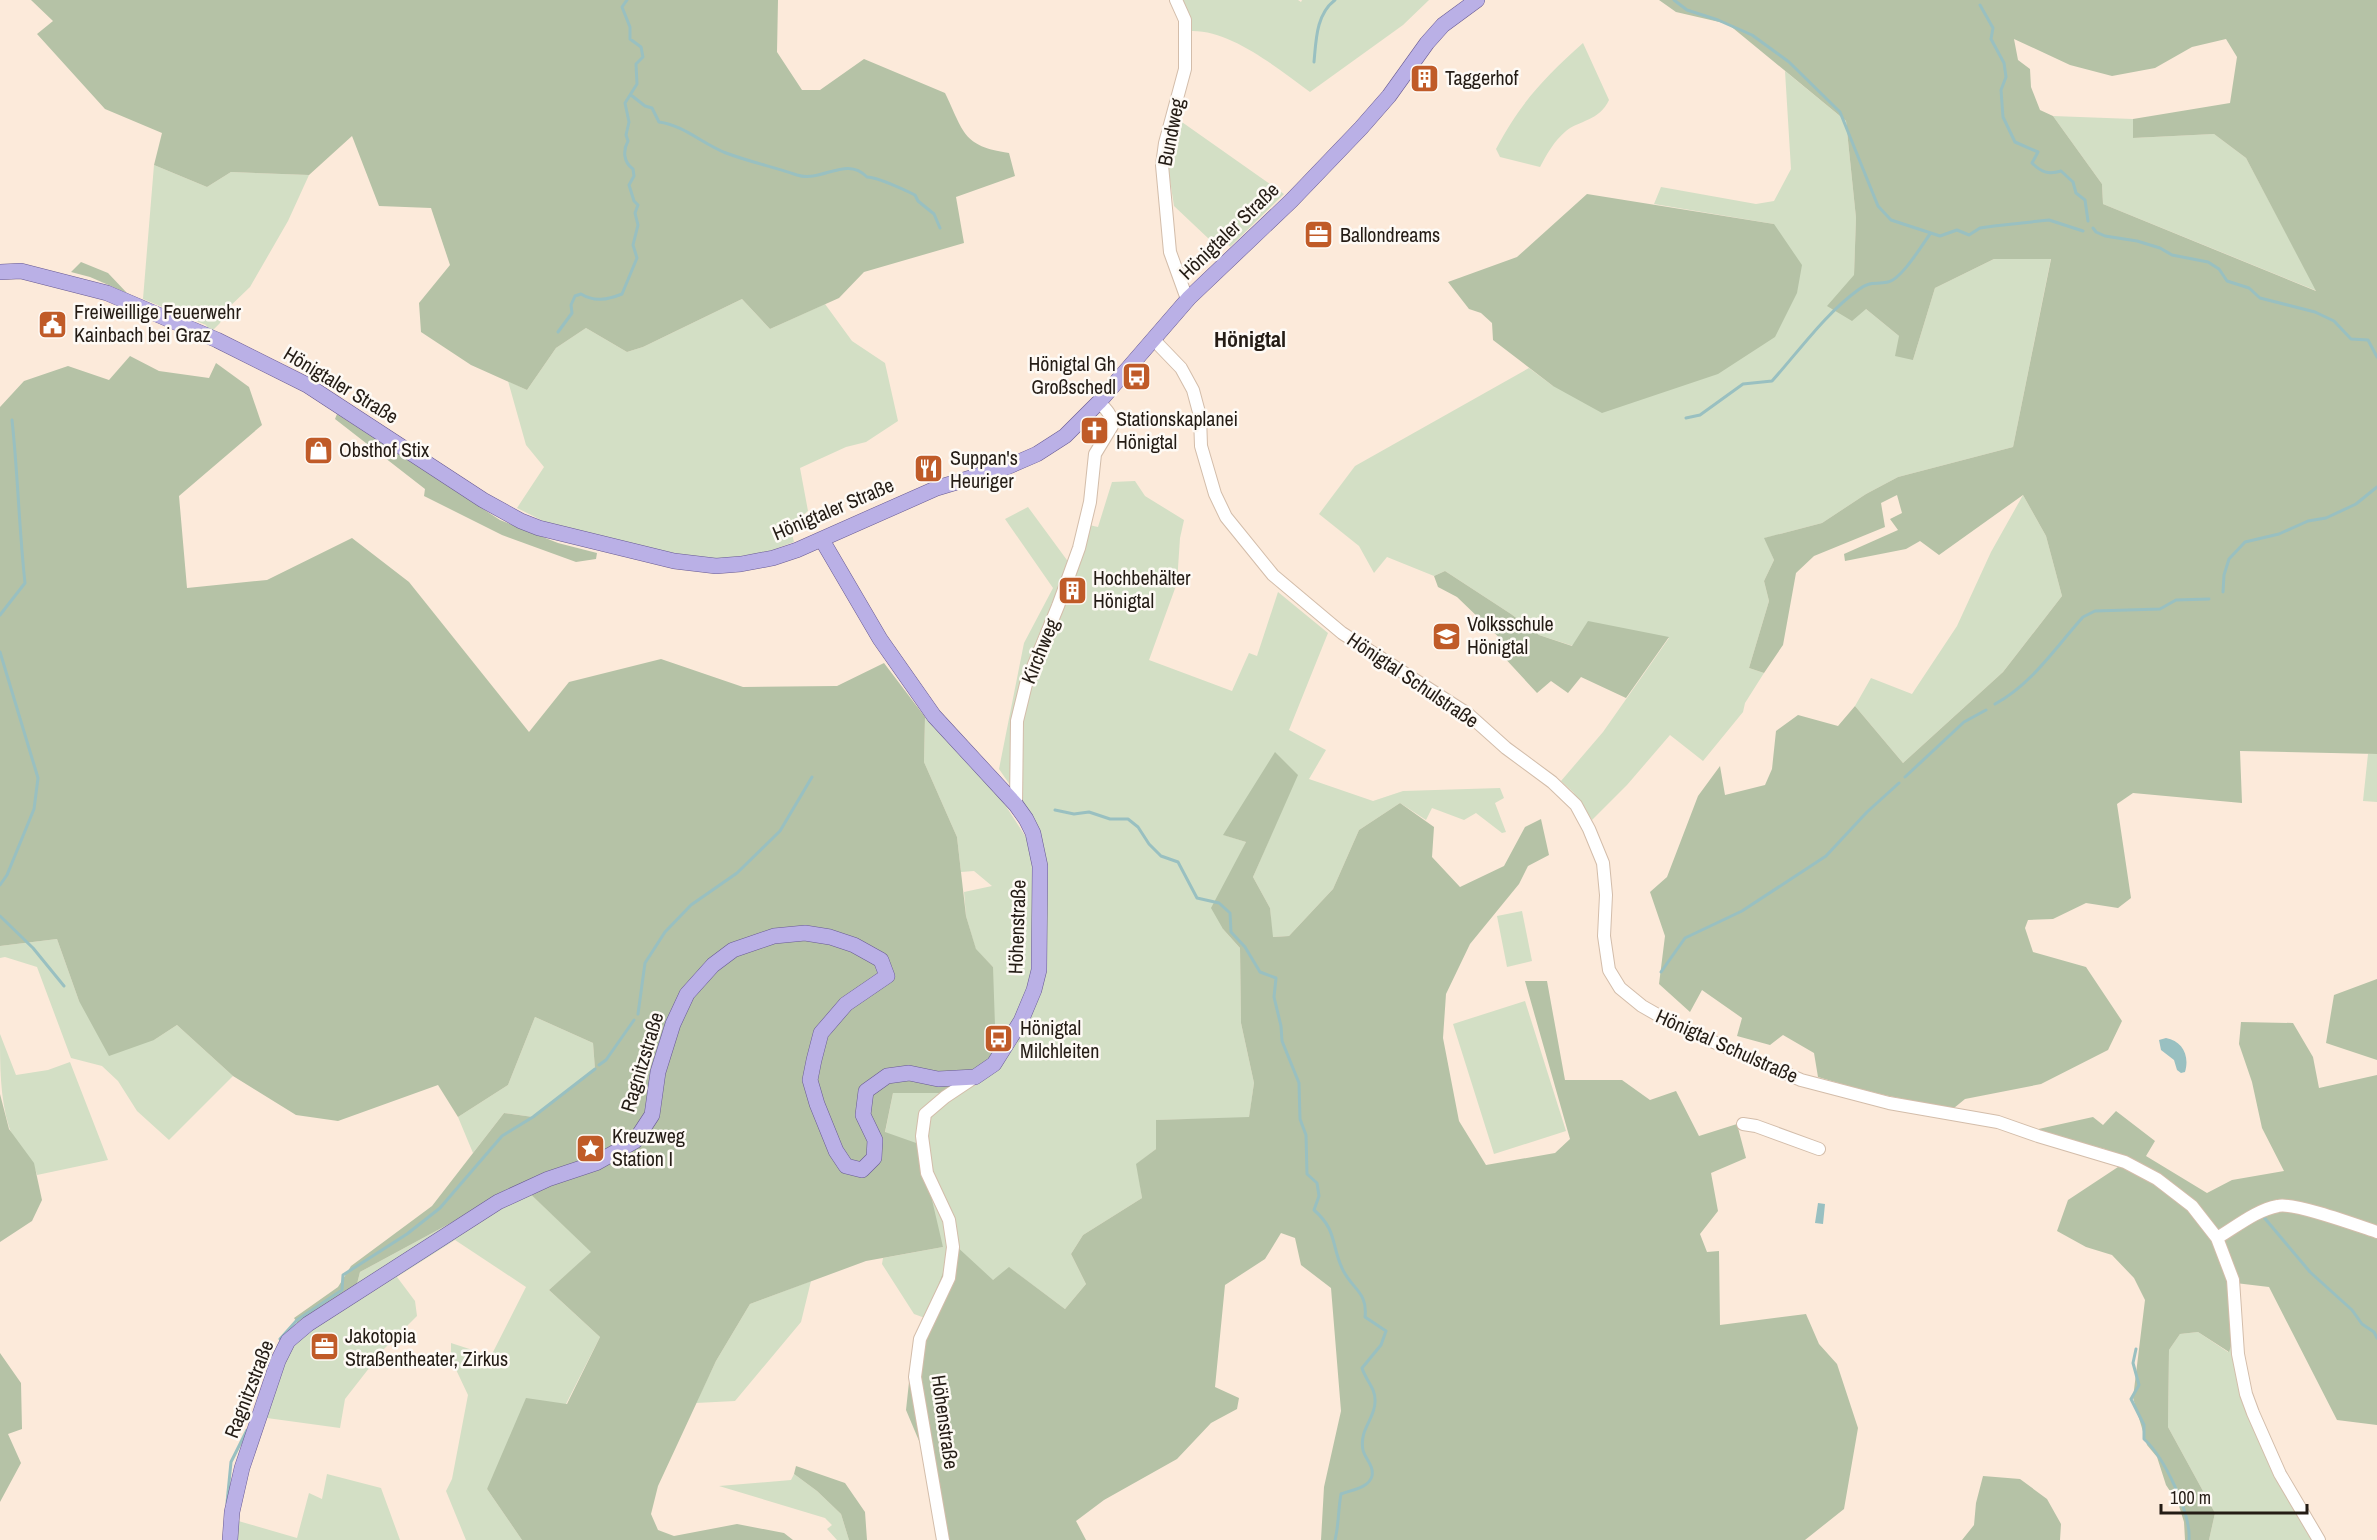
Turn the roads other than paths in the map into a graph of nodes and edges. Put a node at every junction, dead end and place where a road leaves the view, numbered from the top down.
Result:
1 (1176, 0) edge
2 (1477, 0) edge
3 (0, 272) edge
4 (1187, 299) junction
5 (1154, 340) junction
6 (1099, 402) junction
7 (822, 540) junction
8 (1016, 806) junction
9 (975, 1077) junction
10 (1743, 1124) dead end
11 (1819, 1149) dead end
12 (2377, 1232) edge
13 (2217, 1238) junction
14 (230, 1540) edge
15 (943, 1540) edge
16 (2319, 1540) edge

1 - 4 street, Bundweg
2 - 4 main road, Hönigtaler Straße
3 - 7 main road, Hönigtaler Straße
4 - 5 main road, Hönigtaler Straße
5 - 6 main road, Hönigtaler Straße
5 - 13 street, Hönigtal Schulstraße
6 - 7 main road, Hönigtaler Straße
6 - 8 street, Kirchweg
7 - 8 main road, Höhenstraße
8 - 9 main road, Höhenstraße
9 - 14 main road, Ragnitzstraße
9 - 15 street, Höhenstraße
10 - 11 street
12 - 13 street
13 - 16 street, Hönigtal Schulstraße

